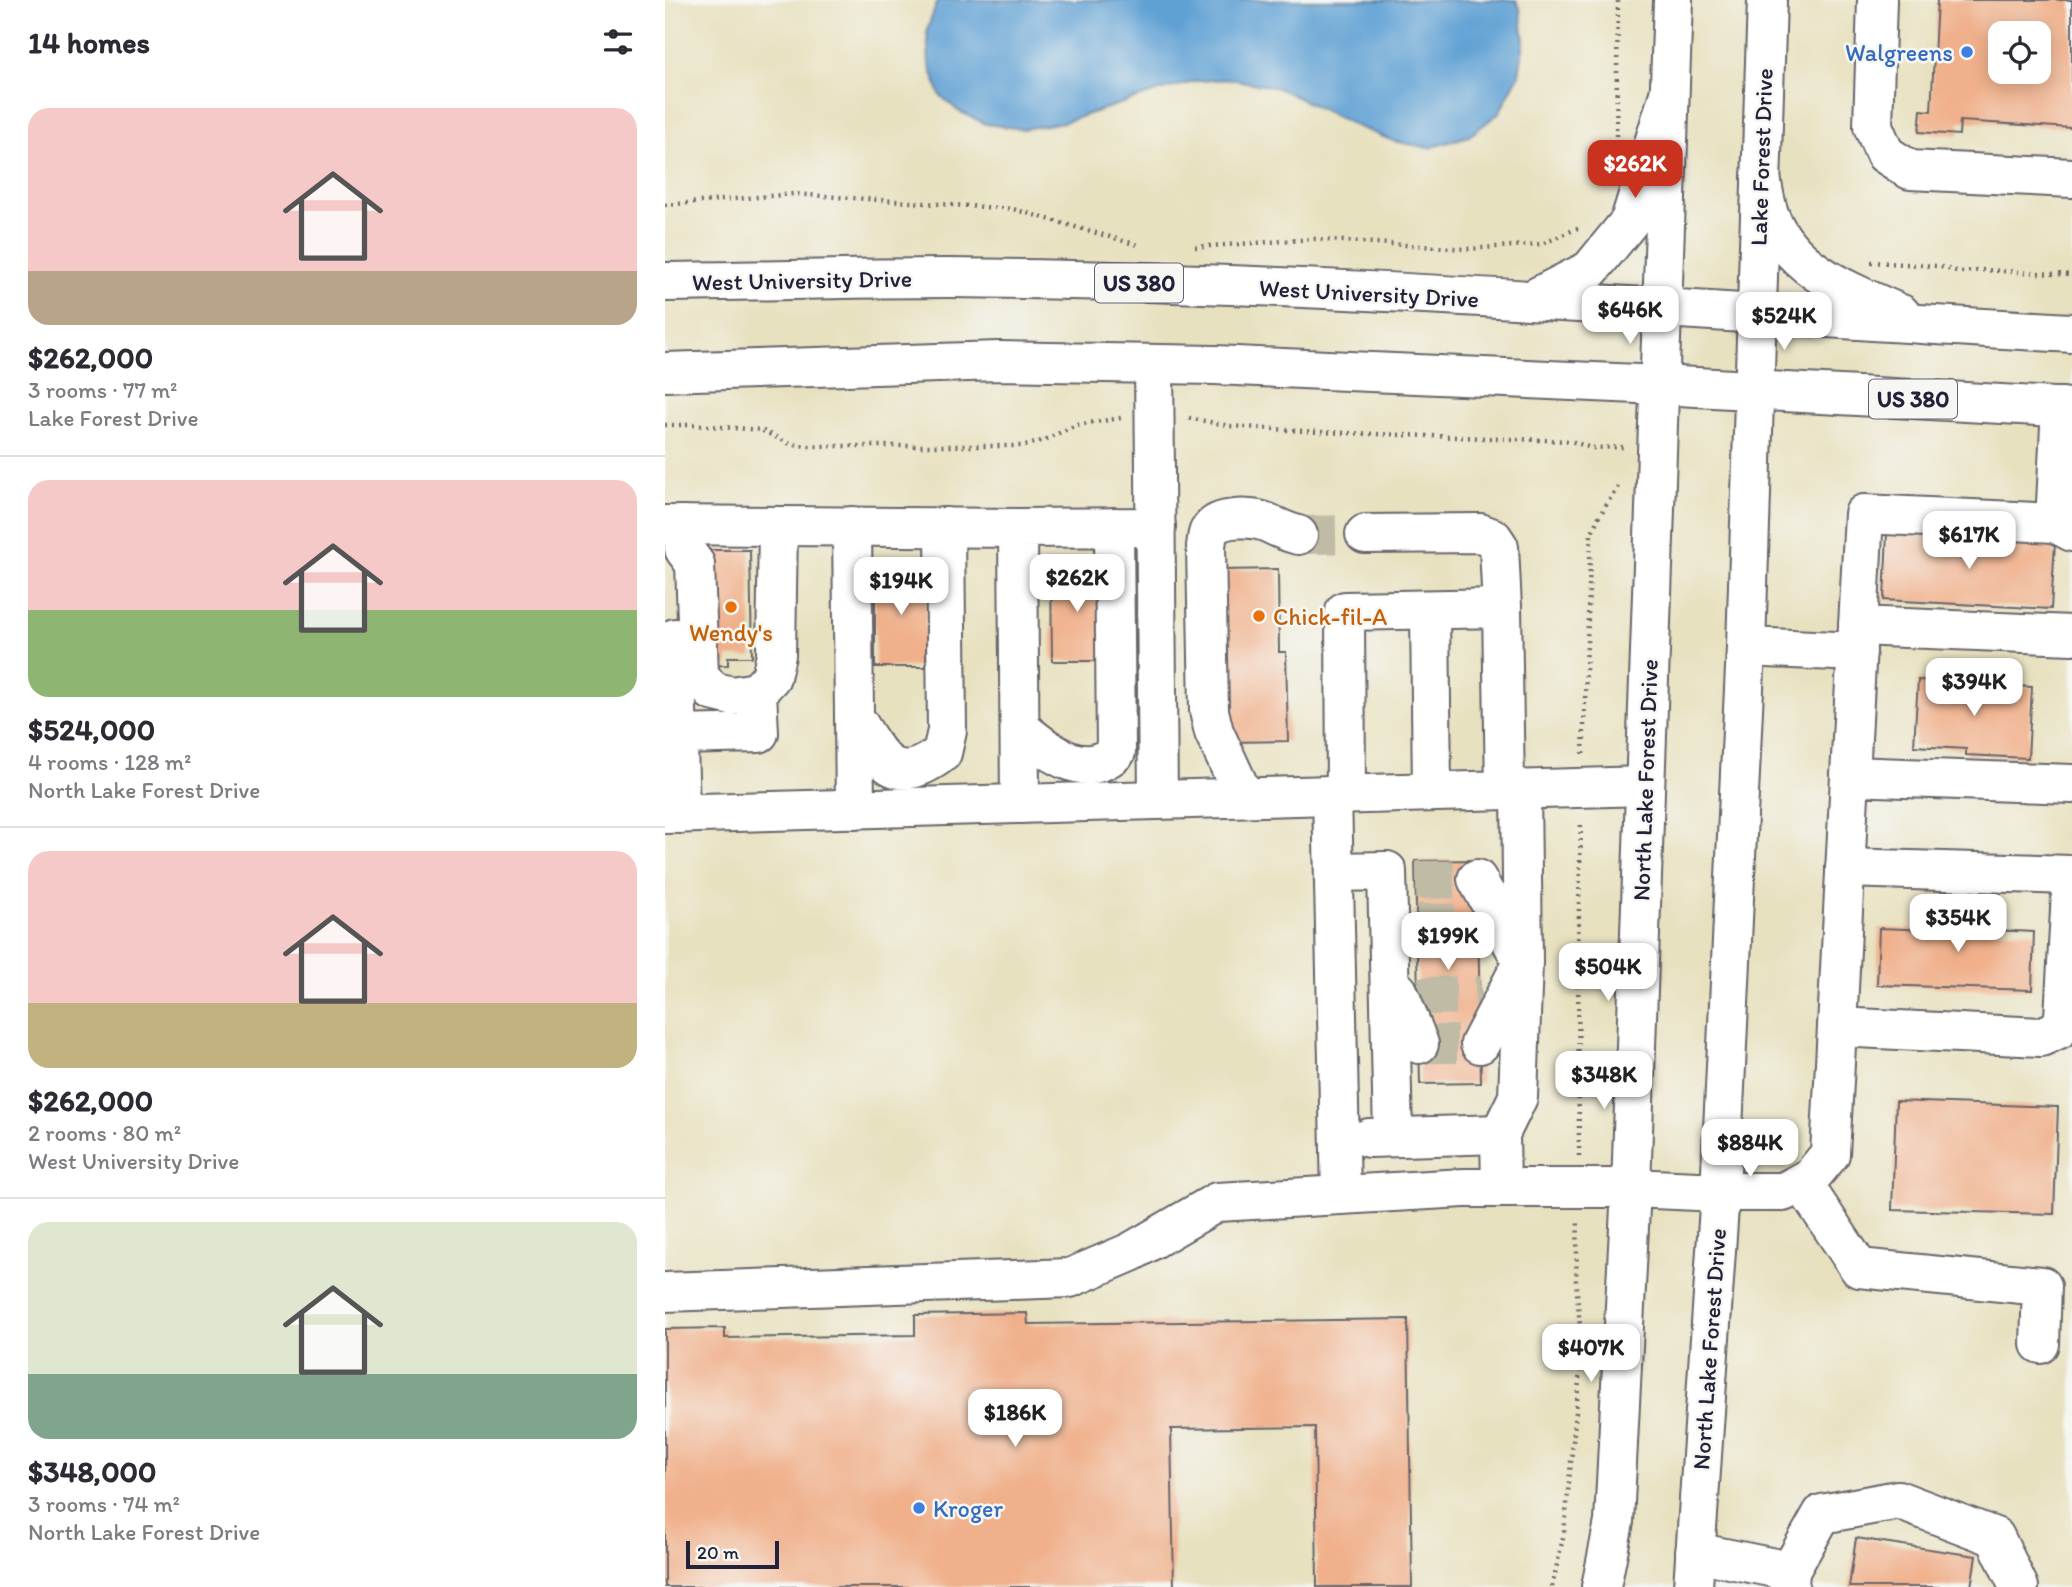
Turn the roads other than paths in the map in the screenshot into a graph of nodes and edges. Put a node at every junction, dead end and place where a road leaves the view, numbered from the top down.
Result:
1 (1673, 0) edge
2 (1767, 0) edge
3 (1877, 0) edge
4 (1669, 94) junction
5 (1761, 177) junction
6 (2072, 178) edge
7 (665, 282) edge
8 (1531, 300) junction
9 (1661, 308) junction
10 (1755, 314) junction
11 (1925, 325) junction
12 (2072, 333) edge
13 (1154, 364) junction
14 (665, 372) edge
15 (1660, 385) junction
16 (1754, 390) junction
17 (2066, 407) edge
18 (778, 526) junction
19 (852, 526) junction
20 (945, 527) junction
21 (1114, 527) junction
22 (1156, 527) junction
23 (1018, 528) junction
24 (2063, 528) edge
25 (677, 533) edge
26 (1365, 534) tunnel mouth
27 (1298, 535) tunnel mouth
28 (1502, 608) junction
29 (1430, 610) junction
30 (2072, 635) edge
31 (1857, 639) junction
32 (1746, 647) junction
33 (757, 692) junction
34 (856, 720) junction
35 (1020, 728) junction
36 (678, 735) junction
37 (1850, 776) junction
38 (2072, 785) edge
39 (1645, 786) junction
40 (1513, 790) junction
41 (1432, 792) junction
42 (1339, 794) junction
43 (1244, 797) junction
44 (1158, 800) junction
45 (1020, 804) junction
46 (855, 809) junction
47 (672, 814) edge
48 (1845, 868) junction
49 (1334, 872) junction
50 (2071, 875) edge
51 (1477, 879) dead end
52 (1416, 880) dead end
53 (1478, 922) tunnel mouth
54 (1417, 923) dead end
55 (1523, 962) junction
56 (1388, 964) junction
57 (1480, 995) tunnel mouth
58 (1418, 996) dead end
59 (1836, 1027) junction
60 (1419, 1044) dead end
61 (1481, 1044) dead end
62 (1500, 1134) junction
63 (1393, 1137) junction
64 (1340, 1138) junction
65 (1802, 1182) junction
66 (1501, 1188) junction
67 (1631, 1188) junction
68 (1720, 1192) junction
69 (1341, 1194) junction
70 (665, 1292) edge
71 (2040, 1344) dead end
72 (1694, 1569) edge
73 (1789, 1579) edge
74 (1601, 1587) edge
75 (2019, 1587) edge

1 - 4 main road
2 - 5 main road, Lake Forest Drive
3 - 6 main road
4 - 8 main road
4 - 9 main road
5 - 10 main road, Lake Forest Drive
5 - 11 main road
7 - 8 main road, West University Drive / US 380
8 - 9 main road, West University Drive / US 380
9 - 10 main road, West University Drive / US 380
9 - 15 main road, North Lake Forest Drive
10 - 11 main road, West University Drive / US 380
10 - 16 main road, North Lake Forest Drive
11 - 12 main road, West University Drive / US 380
13 - 14 main road, US 380
13 - 15 main road, US 380
13 - 22 main road
15 - 16 main road, US 380
15 - 39 main road, North Lake Forest Drive
16 - 17 main road, US 380
16 - 32 main road, North Lake Forest Drive
17 - 24 main road
18 - 19 main road
18 - 25 main road
18 - 33 main road
19 - 20 main road
19 - 34 main road
20 - 23 main road
20 - 34 main road
21 - 22 main road
21 - 23 main road
21 - 35 main road
22 - 44 main road
23 - 35 main road
24 - 31 main road
25 - 33 main road
25 - 36 main road
26 - 28 main road
27 - 43 main road
28 - 29 main road
28 - 40 main road
29 - 41 main road
29 - 42 main road
30 - 31 main road
31 - 32 main road
31 - 37 main road
32 - 68 main road, North Lake Forest Drive
33 - 36 main road
34 - 46 main road
35 - 45 main road
36 - 47 main road
37 - 38 main road
37 - 48 main road
39 - 40 main road
39 - 67 main road, North Lake Forest Drive
40 - 41 main road
40 - 55 main road
41 - 42 main road
42 - 43 main road
42 - 49 main road
43 - 44 main road
44 - 45 main road
45 - 46 main road
46 - 47 main road
48 - 50 main road
48 - 59 main road
49 - 56 main road
49 - 64 main road
50 - 59 main road
51 - 55 main road
52 - 56 main road
53 - 55 main road
54 - 56 main road
55 - 57 main road
55 - 61 main road
55 - 62 main road
56 - 58 main road
56 - 60 main road
56 - 63 main road
59 - 65 main road
62 - 63 main road
62 - 66 main road
63 - 64 main road
64 - 69 main road
65 - 68 main road
65 - 71 main road
66 - 67 main road
66 - 69 main road
67 - 68 main road
67 - 74 main road, North Lake Forest Drive
68 - 72 main road, North Lake Forest Drive
69 - 70 main road
72 - 73 main road
73 - 75 main road

